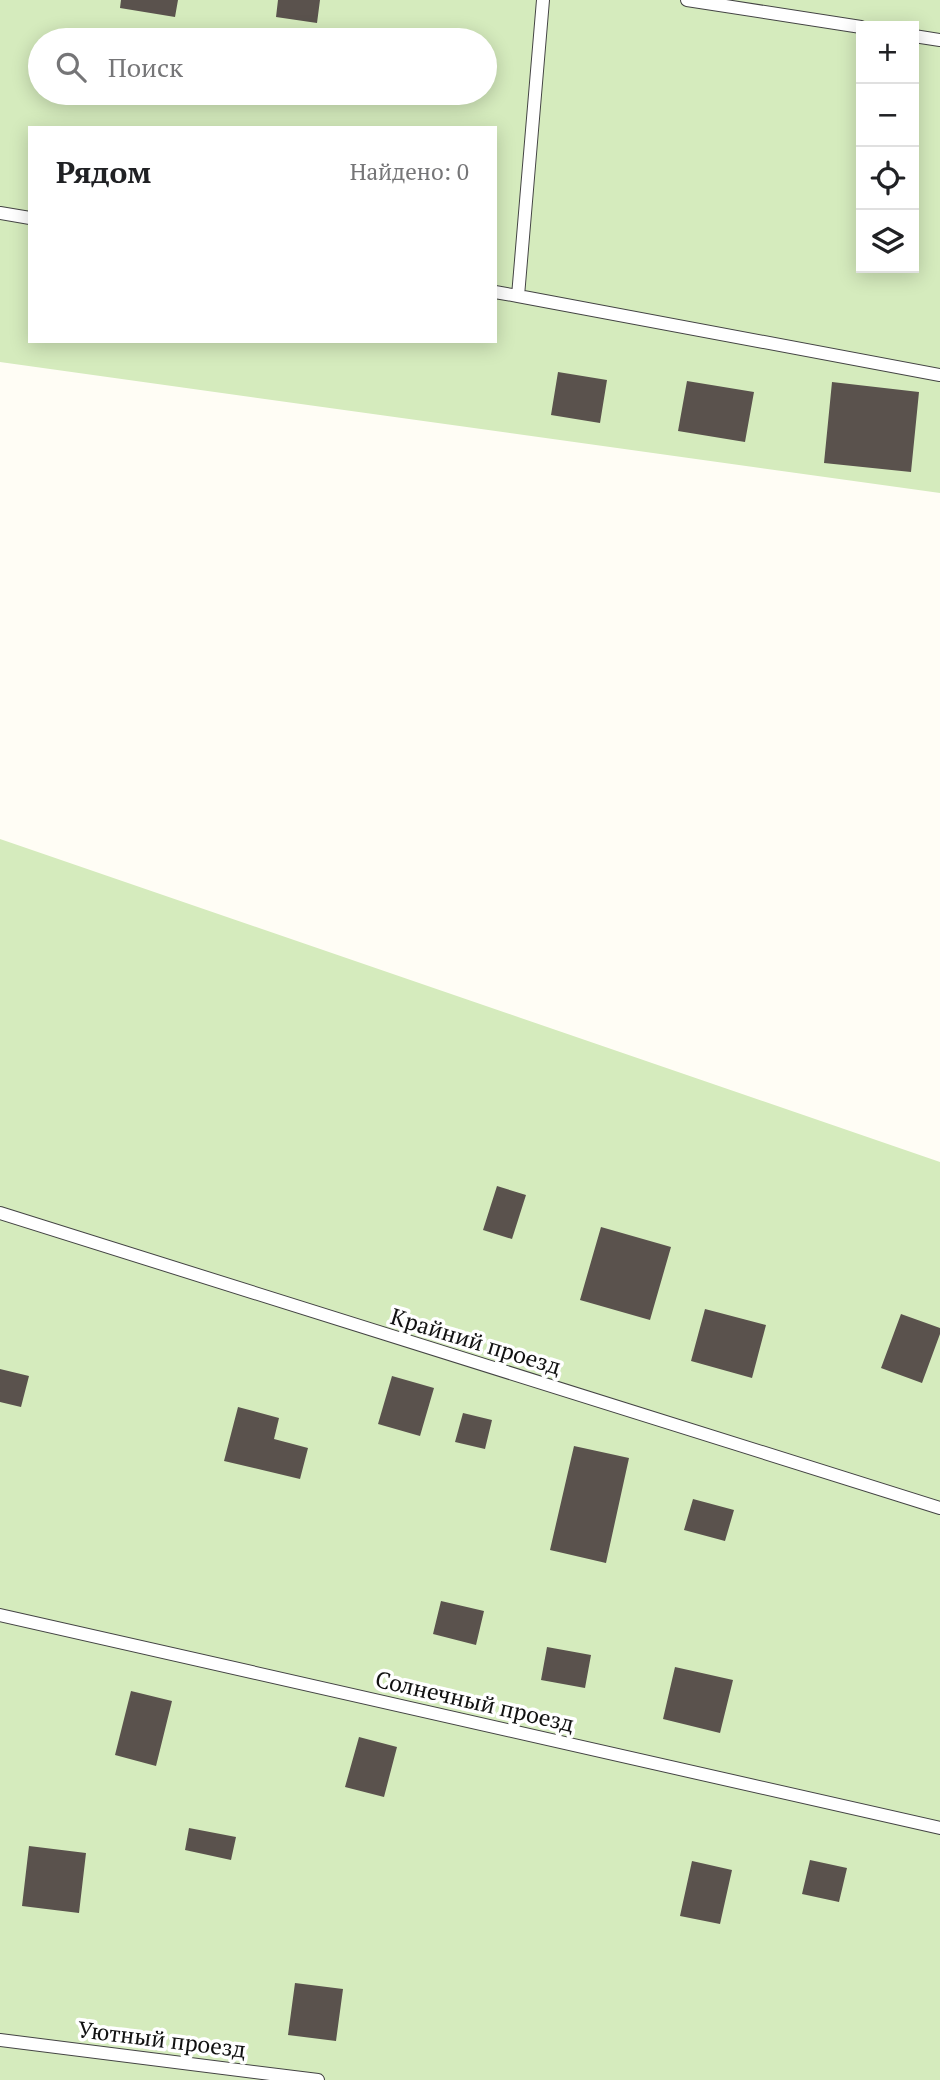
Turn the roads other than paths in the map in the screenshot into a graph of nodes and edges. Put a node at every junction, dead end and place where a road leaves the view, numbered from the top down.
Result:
1 (543, 0) edge
2 (687, 0) edge
3 (856, 26) edge
4 (919, 37) edge
5 (940, 40) edge
6 (0, 213) edge
7 (28, 218) edge
8 (497, 292) edge
9 (518, 296) junction
10 (940, 375) edge
11 (0, 1213) edge
12 (940, 1508) edge
13 (0, 1615) edge
14 (940, 1828) edge
15 (0, 2040) edge
16 (318, 2080) edge

1 - 9 lane
2 - 3 lane
4 - 5 lane
6 - 7 lane
8 - 9 lane
9 - 10 lane
11 - 12 lane, Крайний проезд
13 - 14 lane, Солнечный проезд
15 - 16 lane, Уютный проезд

